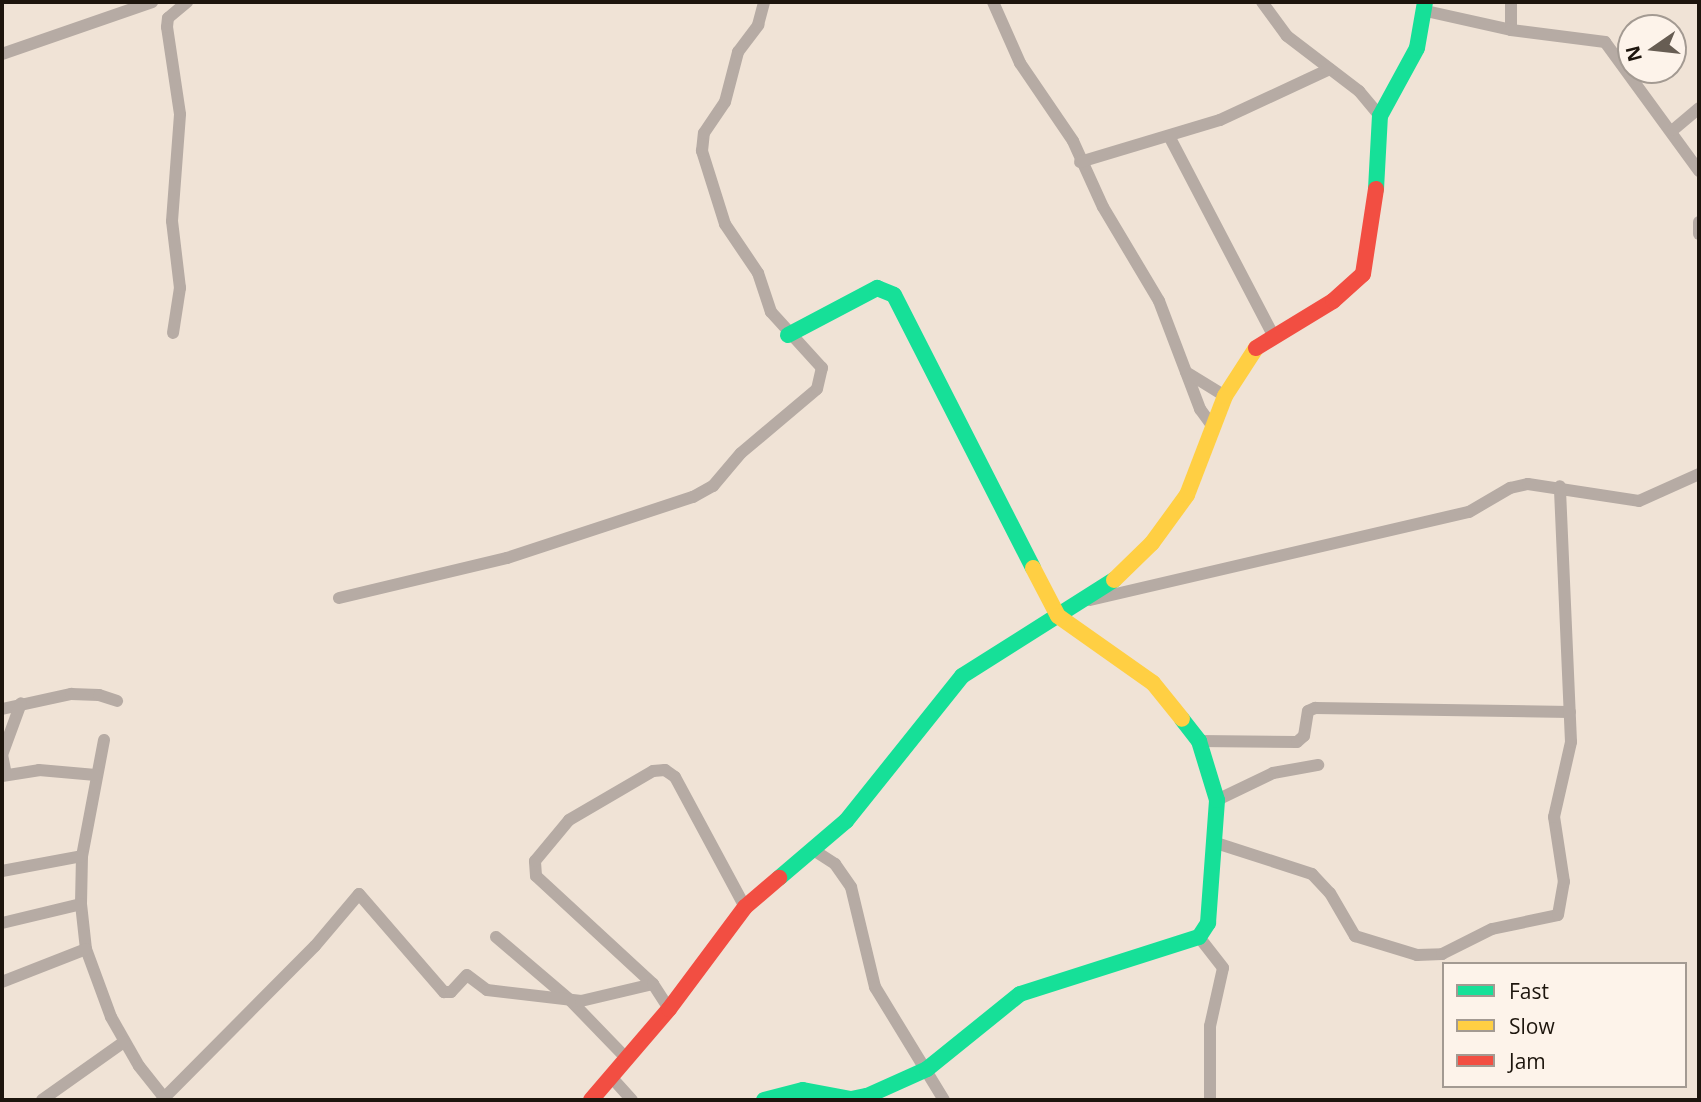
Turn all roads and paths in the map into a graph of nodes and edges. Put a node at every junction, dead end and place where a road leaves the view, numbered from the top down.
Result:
1 (152, 2) edge
2 (187, 2) edge
3 (764, 2) edge
4 (993, 2) edge
5 (1262, 2) edge
6 (1511, 2) edge
7 (1426, 6) edge
8 (168, 18) junction
9 (1511, 30) junction
10 (2, 54) edge
11 (1330, 69) junction
12 (1699, 108) edge
13 (1380, 116) junction
14 (1673, 130) junction
15 (1169, 136) junction
16 (1080, 162) junction
17 (1699, 171) edge
18 (1699, 222) edge
19 (1699, 234) edge
20 (173, 333) dead end
21 (788, 335) junction
22 (1273, 335) junction
23 (1186, 372) junction
24 (1225, 396) junction
25 (1213, 427) junction
26 (1699, 474) edge
27 (1560, 486) junction
28 (339, 598) dead end
29 (1083, 602) junction
30 (1058, 616) junction
31 (117, 701) dead end
32 (22, 703) junction
33 (2, 709) edge
34 (1570, 712) junction
35 (104, 740) dead end
36 (1199, 741) junction
37 (1318, 765) dead end
38 (96, 775) junction
39 (4, 776) edge
40 (1217, 800) junction
41 (1213, 842) junction
42 (815, 851) junction
43 (82, 856) junction
44 (2, 871) edge
45 (81, 904) junction
46 (745, 907) junction
47 (2, 923) edge
48 (495, 937) dead end
49 (1199, 937) junction
50 (86, 949) junction
51 (2, 982) edge
52 (653, 984) junction
53 (570, 1000) junction
54 (669, 1009) junction
55 (124, 1042) junction
56 (628, 1060) junction
57 (927, 1069) junction
58 (612, 1079) junction
59 (164, 1099) edge
60 (42, 1100) edge
61 (591, 1100) edge
62 (632, 1100) edge
63 (764, 1100) edge
64 (944, 1100) edge
65 (1209, 1100) edge

1 - 8 street
1 - 10 street
2 - 8 street
3 - 21 street
4 - 16 street
5 - 11 street
6 - 9 street
7 - 9 street
7 - 13 street
8 - 20 street
9 - 14 street
11 - 13 street
11 - 15 street
12 - 14 street
13 - 22 street
14 - 17 street
15 - 16 street
15 - 22 street
16 - 23 street
18 - 19 street
21 - 28 street
21 - 30 street
22 - 24 street
23 - 24 street
23 - 25 street
24 - 25 street
25 - 29 street
26 - 27 street
27 - 29 street
27 - 34 street
29 - 30 street
30 - 36 street
30 - 42 street
31 - 32 street
32 - 33 street
32 - 39 street
34 - 36 street
34 - 41 street
35 - 38 street
36 - 40 street
37 - 40 street
38 - 39 street
38 - 43 street
40 - 41 street
41 - 49 street
42 - 46 street
42 - 57 street
43 - 44 street
43 - 45 street
45 - 47 street
45 - 50 street
46 - 52 street
46 - 54 street
48 - 53 street
49 - 57 street
49 - 65 street
50 - 51 street
50 - 55 street
52 - 53 street
52 - 54 street
53 - 56 street
53 - 59 street
54 - 56 street
55 - 59 street
55 - 60 street
56 - 58 street
57 - 63 street
57 - 64 street
58 - 61 street
58 - 62 street

